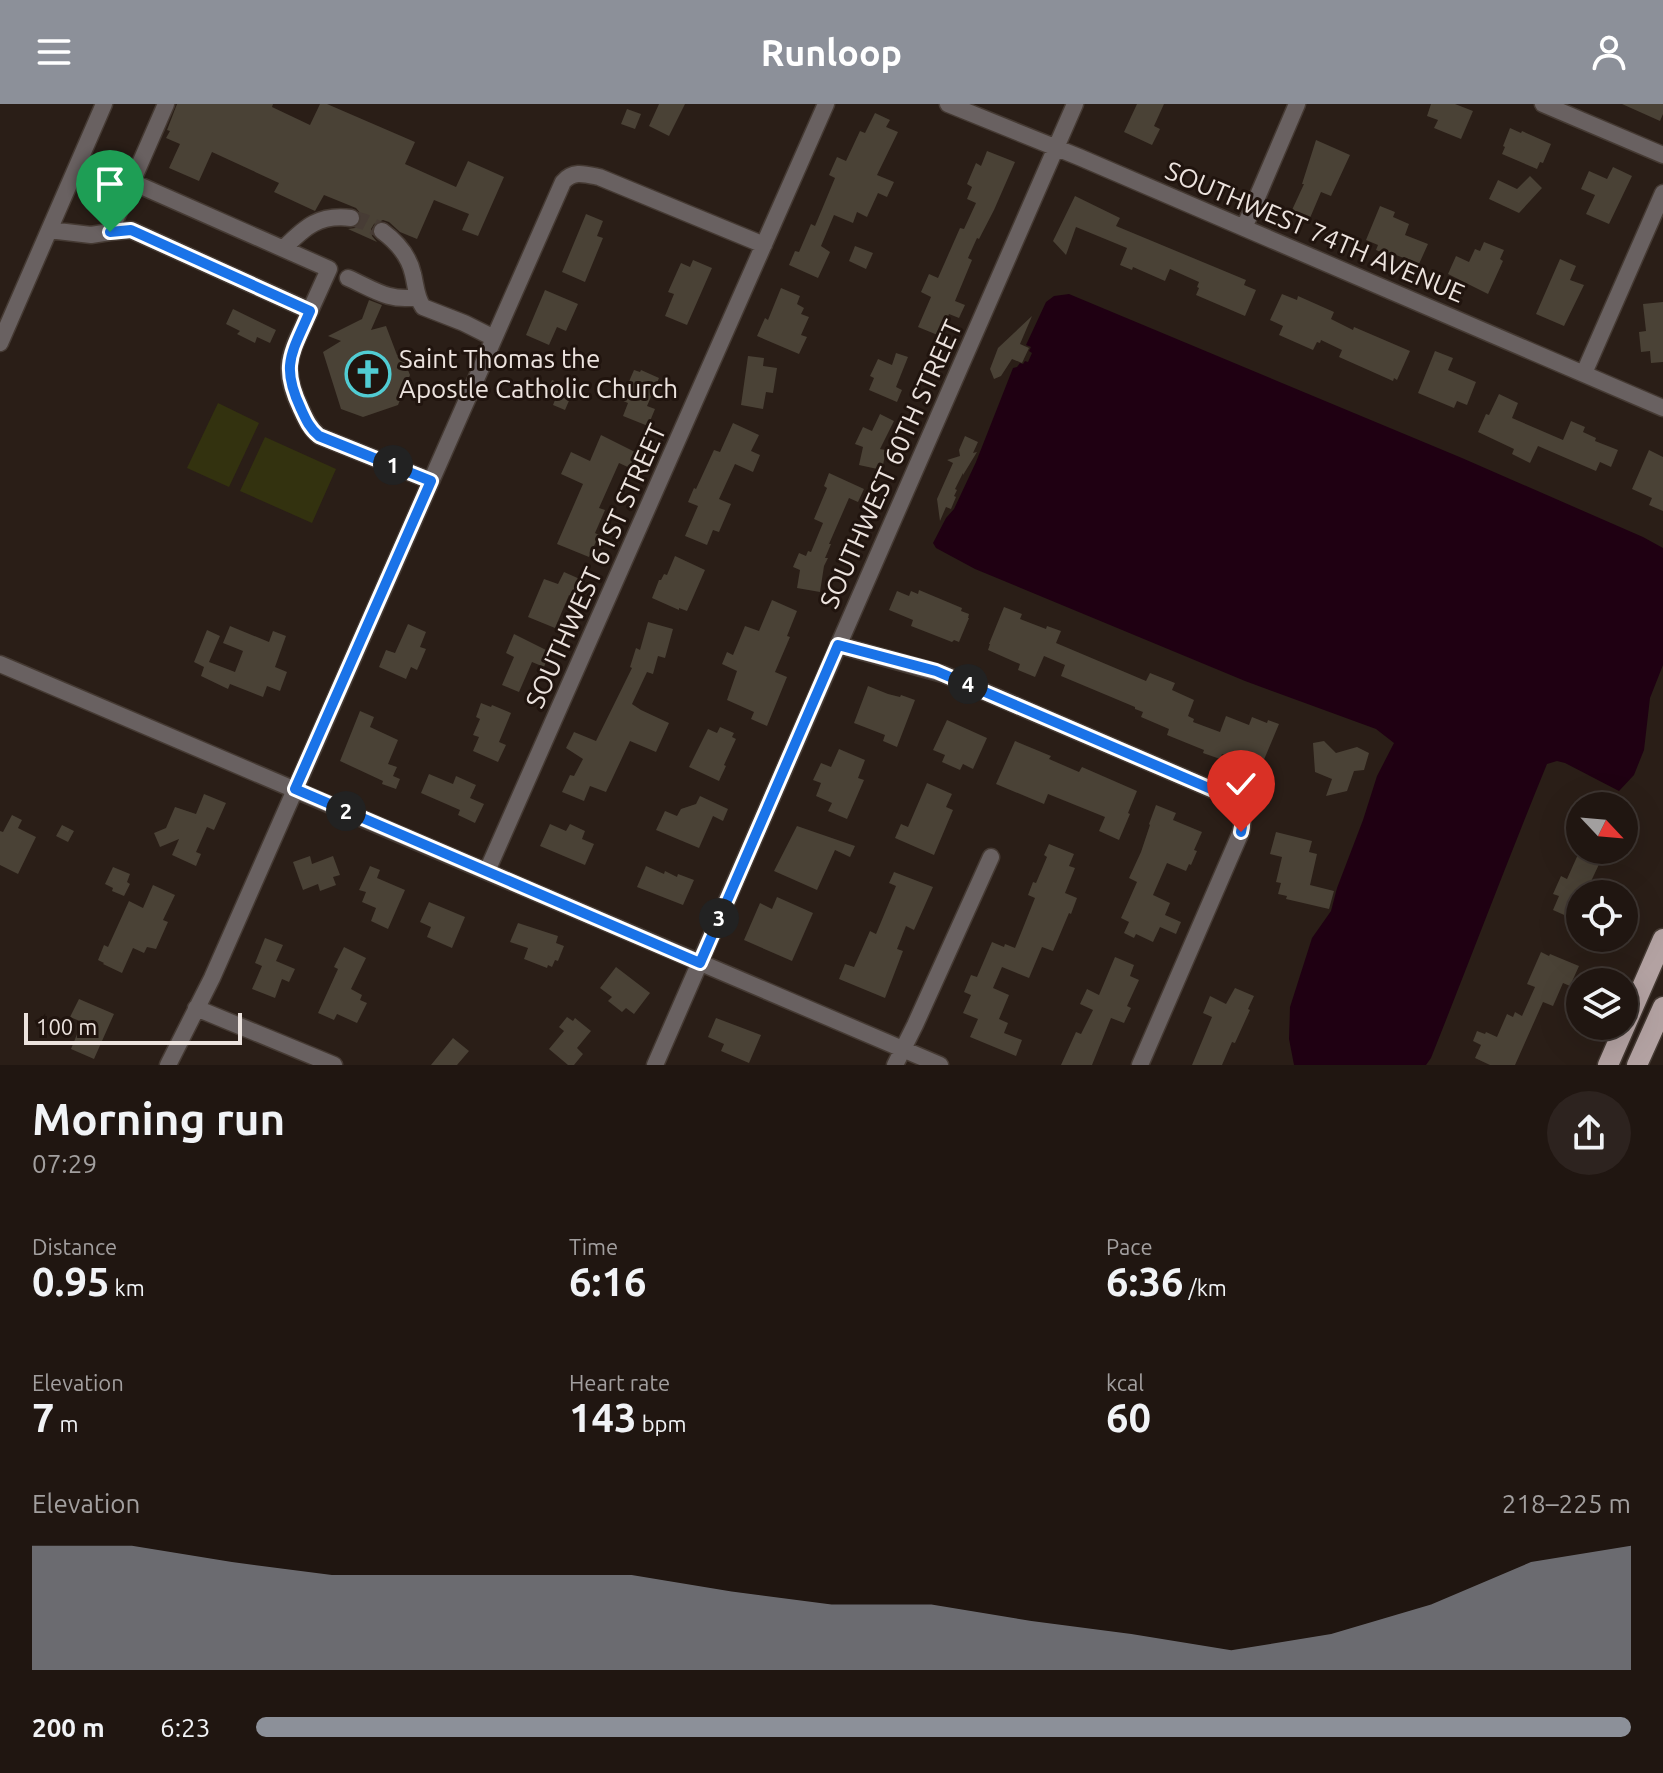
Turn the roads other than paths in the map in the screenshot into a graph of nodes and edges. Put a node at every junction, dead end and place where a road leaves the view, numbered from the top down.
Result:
1 (104, 104) edge
2 (166, 104) edge
3 (826, 104) edge
4 (948, 104) edge
5 (1075, 104) edge
6 (1297, 104) edge
7 (1543, 104) edge
8 (988, 112) edge
9 (1056, 148) junction
10 (1663, 155) edge
11 (132, 182) junction
12 (1663, 193) edge
13 (351, 218) tunnel mouth
14 (1244, 228) junction
15 (49, 230) junction
16 (382, 231) tunnel mouth
17 (110, 232) junction
18 (764, 245) junction
19 (284, 248) junction
20 (339, 274) junction
21 (417, 297) junction
22 (310, 311) junction
23 (494, 338) junction
24 (0, 343) edge
25 (1584, 373) junction
26 (1663, 408) edge
27 (431, 481) junction
28 (838, 645) junction
29 (0, 664) edge
30 (295, 789) junction
31 (991, 857) dead end
32 (487, 871) junction
33 (1663, 939) edge
34 (700, 963) junction
35 (1663, 1007) edge
36 (196, 1008) junction
37 (904, 1049) junction
38 (168, 1065) edge
39 (334, 1065) edge
40 (655, 1065) edge
41 (895, 1065) edge
42 (940, 1065) edge
43 (1140, 1065) edge
44 (1608, 1065) edge
45 (1637, 1065) edge

1 - 15 street
2 - 11 street
3 - 18 street, SOUTHWEST 61ST STREET
4 - 8 street, SOUTHWEST 74TH AVENUE
5 - 9 street, SOUTHWEST 60TH STREET
6 - 14 street
7 - 10 street
8 - 9 street, SOUTHWEST 74TH AVENUE
9 - 14 street, SOUTHWEST 74TH AVENUE
9 - 28 street, SOUTHWEST 60TH STREET
11 - 17 street
11 - 19 street
12 - 25 street
13 - 19 street
14 - 25 street, SOUTHWEST 74TH AVENUE
15 - 17 street
15 - 24 street
16 - 21 street
17 - 22 street
18 - 23 street
18 - 32 street, SOUTHWEST 61ST STREET
19 - 20 street
20 - 21 street
20 - 22 street
21 - 23 street
22 - 27 street
23 - 27 street
25 - 26 street, SOUTHWEST 74TH AVENUE
27 - 30 street
28 - 34 street, SOUTHWEST 60TH STREET
28 - 43 street
29 - 30 street
30 - 32 street
30 - 36 street
31 - 37 street
32 - 34 street
33 - 44 main road
34 - 37 street
34 - 40 street, SOUTHWEST 60TH STREET
35 - 45 main road
36 - 38 street
36 - 39 street
37 - 41 street
37 - 42 street

